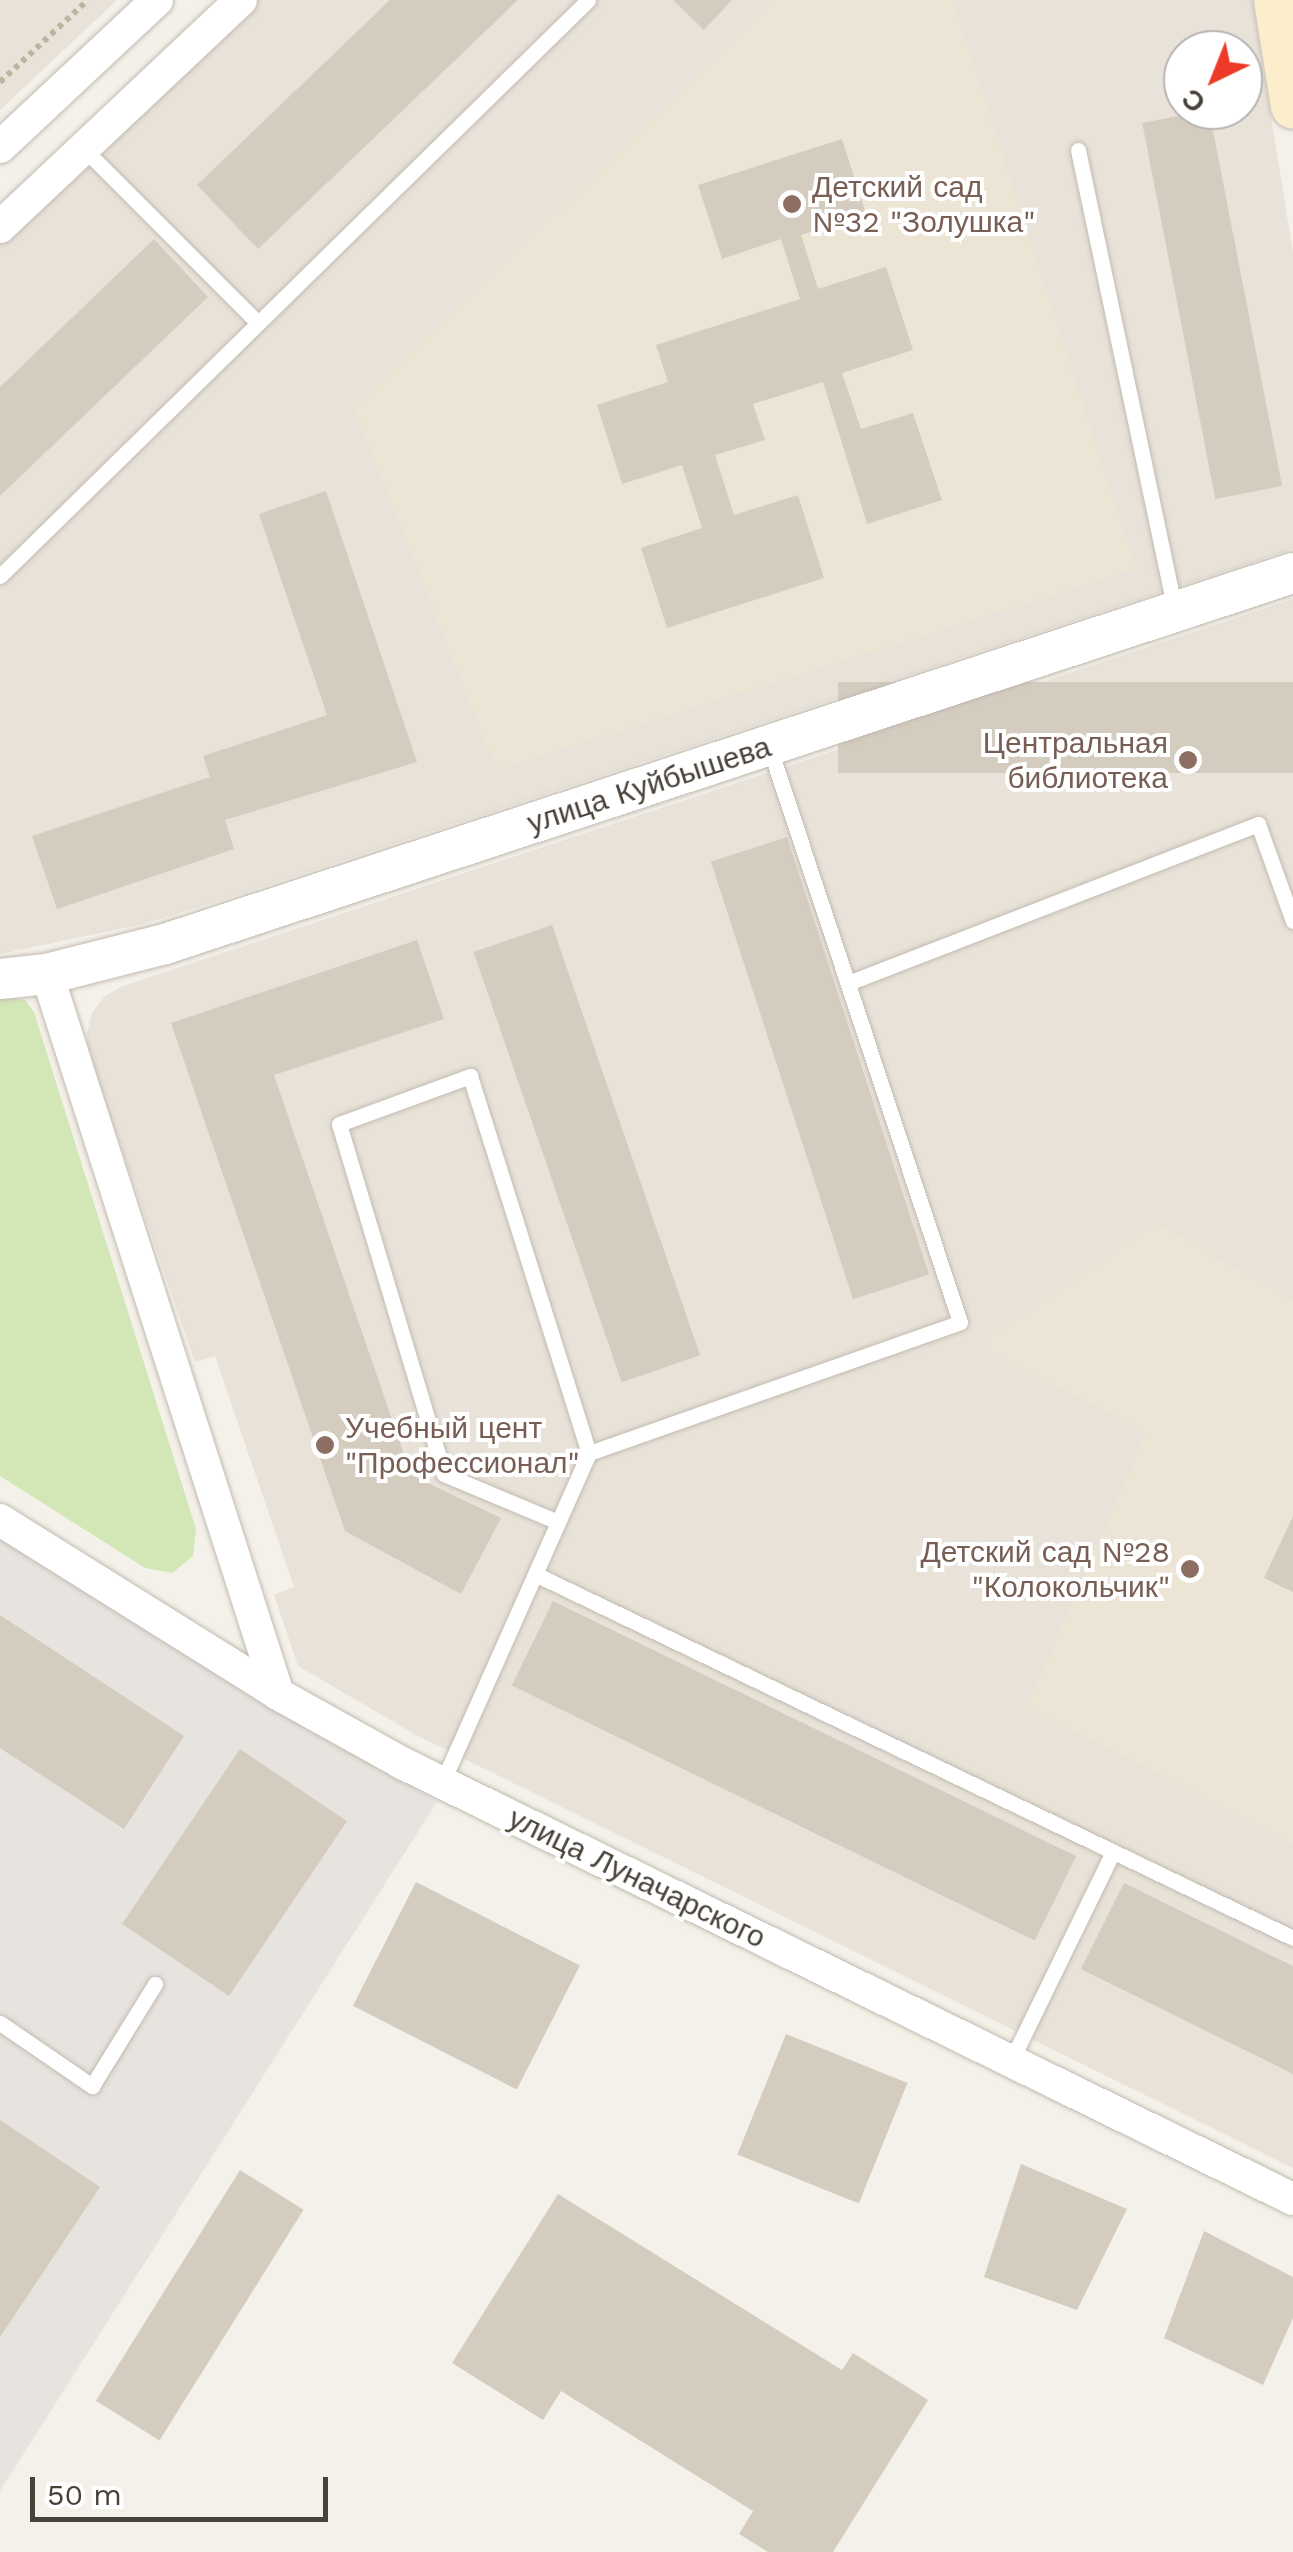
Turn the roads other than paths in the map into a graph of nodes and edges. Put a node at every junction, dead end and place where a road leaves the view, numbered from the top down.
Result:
1 (156, 0) edge
2 (241, 0) edge
3 (588, 0) edge
4 (1276, 0) edge
5 (1293, 106) edge
6 (0, 147) edge
7 (84, 148) junction
8 (1078, 150) dead end
9 (0, 227) edge
10 (258, 323) junction
11 (1293, 574) edge
12 (0, 576) edge
13 (1176, 612) junction
14 (769, 746) junction
15 (1293, 922) edge
16 (47, 974) junction
17 (0, 979) edge
18 (848, 983) junction
19 (588, 1453) junction
20 (0, 1520) edge
21 (558, 1522) junction
22 (535, 1574) junction
23 (278, 1694) junction
24 (442, 1783) junction
25 (1113, 1852) junction
26 (1293, 1938) edge
27 (155, 1984) dead end
28 (0, 2023) edge
29 (1011, 2061) junction
30 (1293, 2199) edge

1 - 6 street
2 - 7 street
3 - 10 lane
4 - 5 main road
7 - 9 street
7 - 10 lane
8 - 13 lane
10 - 12 lane
11 - 13 street, улица Куйбышева
13 - 14 street, улица Куйбышева
14 - 16 street, улица Куйбышева
14 - 18 lane
15 - 18 lane
16 - 17 street, улица Куйбышева
16 - 23 street
18 - 19 lane
19 - 21 lane
19 - 21 lane
20 - 23 street, улица Луначарского
21 - 22 lane
22 - 24 lane
22 - 25 lane
23 - 24 street, улица Луначарского
24 - 29 street, улица Луначарского
25 - 26 lane
25 - 29 lane
27 - 28 lane
29 - 30 street, улица Луначарского

